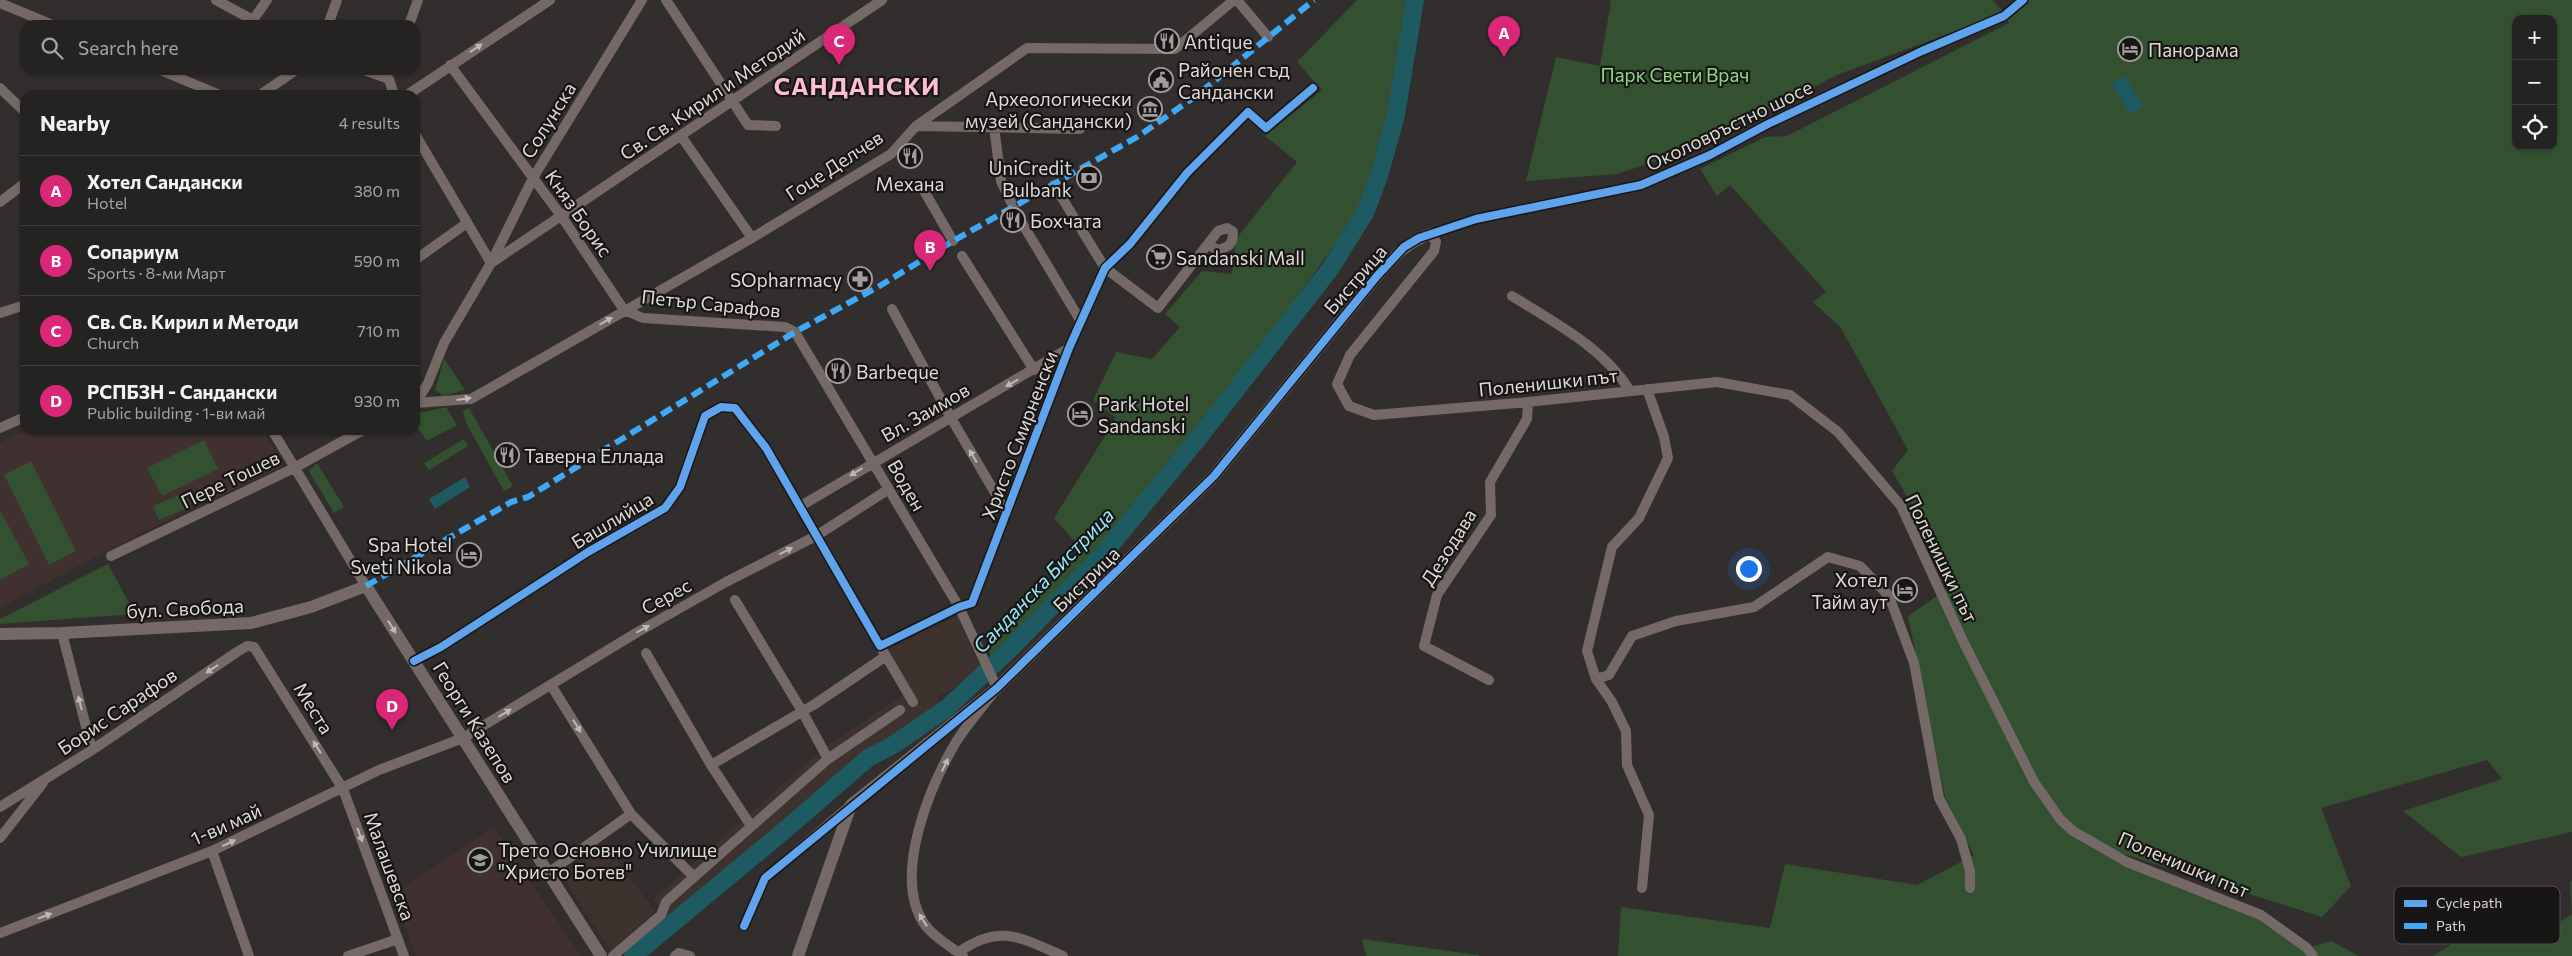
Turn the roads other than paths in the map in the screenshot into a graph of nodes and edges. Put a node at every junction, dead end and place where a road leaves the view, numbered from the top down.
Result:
1 (216, 0) edge
2 (267, 0) edge
3 (337, 0) edge
4 (418, 0) edge
5 (550, 0) edge
6 (642, 0) edge
7 (666, 0) edge
8 (882, 0) edge
9 (1235, 0) edge
10 (2023, 0) edge
11 (0, 3) edge
12 (41, 20) edge
13 (251, 20) edge
14 (255, 20) edge
15 (330, 20) edge
16 (411, 20) edge
17 (1268, 37) dead end
18 (450, 66) junction
19 (172, 75) edge
20 (286, 75) edge
21 (391, 75) edge
22 (0, 88) edge
23 (1313, 88) dead end
24 (208, 90) edge
25 (266, 90) edge
26 (393, 90) edge
27 (414, 90) edge
28 (732, 101) junction
29 (20, 107) edge
30 (776, 126) dead end
31 (916, 126) junction
32 (994, 127) junction
33 (1080, 129) dead end
34 (680, 136) junction
35 (420, 143) edge
36 (533, 178) junction
37 (1054, 185) dead end
38 (20, 187) edge
39 (923, 188) dead end
40 (0, 202) edge
41 (562, 217) junction
42 (467, 223) junction
43 (1431, 234) junction
44 (752, 238) junction
45 (953, 241) dead end
46 (1208, 244) dead end
47 (420, 256) edge
48 (962, 256) dead end
49 (490, 263) junction
50 (1105, 268) junction
51 (1512, 296) dead end
52 (20, 307) edge
53 (892, 308) dead end
54 (624, 310) junction
55 (0, 313) edge
56 (1080, 320) junction
57 (795, 332) joint
58 (1069, 348) junction
59 (1034, 370) junction
60 (1647, 389) junction
61 (1630, 391) junction
62 (420, 395) edge
63 (1528, 402) junction
64 (420, 403) edge
65 (951, 418) junction
66 (20, 419) edge
67 (0, 428) edge
68 (275, 435) edge
69 (354, 435) edge
70 (874, 462) junction
71 (294, 468) junction
72 (888, 489) junction
73 (799, 507) junction
74 (1007, 513) junction
75 (816, 536) junction
76 (111, 556) dead end
77 (366, 586) junction
78 (735, 600) dead end
79 (958, 607) junction
80 (0, 634) edge
81 (62, 634) junction
82 (880, 646) junction
83 (254, 647) joint
84 (646, 653) dead end
85 (886, 656) junction
86 (414, 661) junction
87 (1489, 680) dead end
88 (1596, 680) junction
89 (995, 683) junction
90 (551, 685) junction
91 (913, 702) dead end
92 (900, 710) dead end
93 (802, 711) junction
94 (463, 738) junction
95 (92, 750) junction
96 (828, 759) junction
97 (711, 765) junction
98 (47, 778) junction
99 (343, 789) junction
100 (851, 805) junction
101 (0, 806) edge
102 (631, 814) junction
103 (751, 826) junction
104 (0, 838) edge
105 (212, 851) junction
106 (548, 873) junction
107 (694, 877) junction
108 (1642, 888) dead end
109 (1970, 888) dead end
110 (744, 926) dead end
111 (0, 934) edge
112 (398, 939) junction
113 (961, 954) edge
114 (249, 956) edge
115 (348, 956) edge
116 (404, 956) edge
117 (601, 956) edge
118 (613, 956) edge
119 (675, 956) edge
120 (690, 956) edge
121 (798, 956) edge
122 (1063, 956) edge
123 (2313, 956) edge

1 - 13 street
2 - 14 street
3 - 15 street
4 - 16 street
18 -> 5 street
6 - 36 street, Солунска
7 - 28 street
8 - 28 street, Св. Св. Кирил и Методий
9 - 17 street
9 - 31 street, Гоце Делчев
10 - 43 street, Околовръстно шосе
11 - 12 street
18 - 27 street
18 - 36 street, Княз Борис
19 - 24 street
20 - 25 street
21 - 26 street
22 - 29 street
23 - 50 street
28 - 30 street
28 - 34 street, Св. Св. Кирил и Методий
31 - 32 street
31 - 44 street, Гоце Делчев
32 - 33 street
32 - 56 street
34 - 41 street, Св. Св. Кирил и Методий
34 - 44 street
35 - 42 street
36 - 41 street, Княз Борис
36 - 49 street, Солунска
37 - 50 street
38 - 40 street
39 - 45 street
41 - 49 street, Св. Св. Кирил и Методий
41 - 54 street, Княз Борис
42 - 47 street
42 - 49 street
43 - 63 street, Поленишки път
43 - 89 street, Бистрица
44 - 54 street, Гоце Делчев
46 - 50 street
48 - 59 street
49 - 62 street, Солунска
50 - 56 street, Христо Смирненски
51 - 61 street
52 - 55 street
53 - 65 street
54 - 57 street, Петър Сарафов
64 -> 54 street
56 - 58 street, Христо Смирненски
57 - 70 street, Воден
58 - 59 street, Вл. Заимов
58 - 74 street, Христо Смирненски
59 -> 65 street, Вл. Заимов
60 - 61 street, Поленишки път
60 - 88 street
60 - 123 street, Поленишки път
61 - 63 street, Поленишки път
63 - 87 street, Дезодава
65 - 70 street, Вл. Заимов
74 -> 65 street
66 - 67 street
68 - 71 street, Георги Казепов
69 - 71 street, Пере Тошев
70 - 72 street, Воден
70 -> 73 street, Вл. Заимов
71 - 76 street, Пере Тошев
71 - 77 street, Георги Казепов
72 - 75 street, Серес
72 - 79 street, Воден
73 - 75 street, Башлийца
73 - 86 street, Башлийца
74 - 79 street, Христо Смирненски
75 - 82 street, Башлийца
90 -> 75 street, Серес
77 - 81 street, бул. Свобода
77 -> 86 street, Георги Казепов
78 - 93 street
79 - 82 street
79 - 89 street, Воден
80 - 81 street, бул. Свобода
95 -> 81 street
82 - 85 street, Башлийца
83 -> 95 street, Борис Сарафов
99 -> 83 street, Места
84 - 97 street
85 - 91 street, Башлийца
85 - 93 street
86 - 94 street, Георги Казепов
88 - 108 street
88 - 109 street
89 - 100 street, Бистрица
113 -> 89 street
94 -> 90 street, Серес
90 -> 102 street
92 - 96 street
93 - 96 street
93 - 97 street
94 - 99 street, 1-ви май
94 - 106 street, Георги Казепов
95 - 98 street, Борис Сарафов
96 - 103 street
97 - 103 street
98 - 101 street, Борис Сарафов
98 - 104 street
105 -> 99 street, 1-ви май
99 -> 112 street, Малашевска
100 - 110 street, Бистрица
100 - 121 street
102 - 106 street
102 - 107 street
103 - 107 street
111 -> 105 street, 1-ви май
105 - 114 street
106 - 117 street, Георги Казепов
107 - 118 street
112 - 115 street
112 - 116 street, Малашевска
113 - 122 street
119 - 120 street

